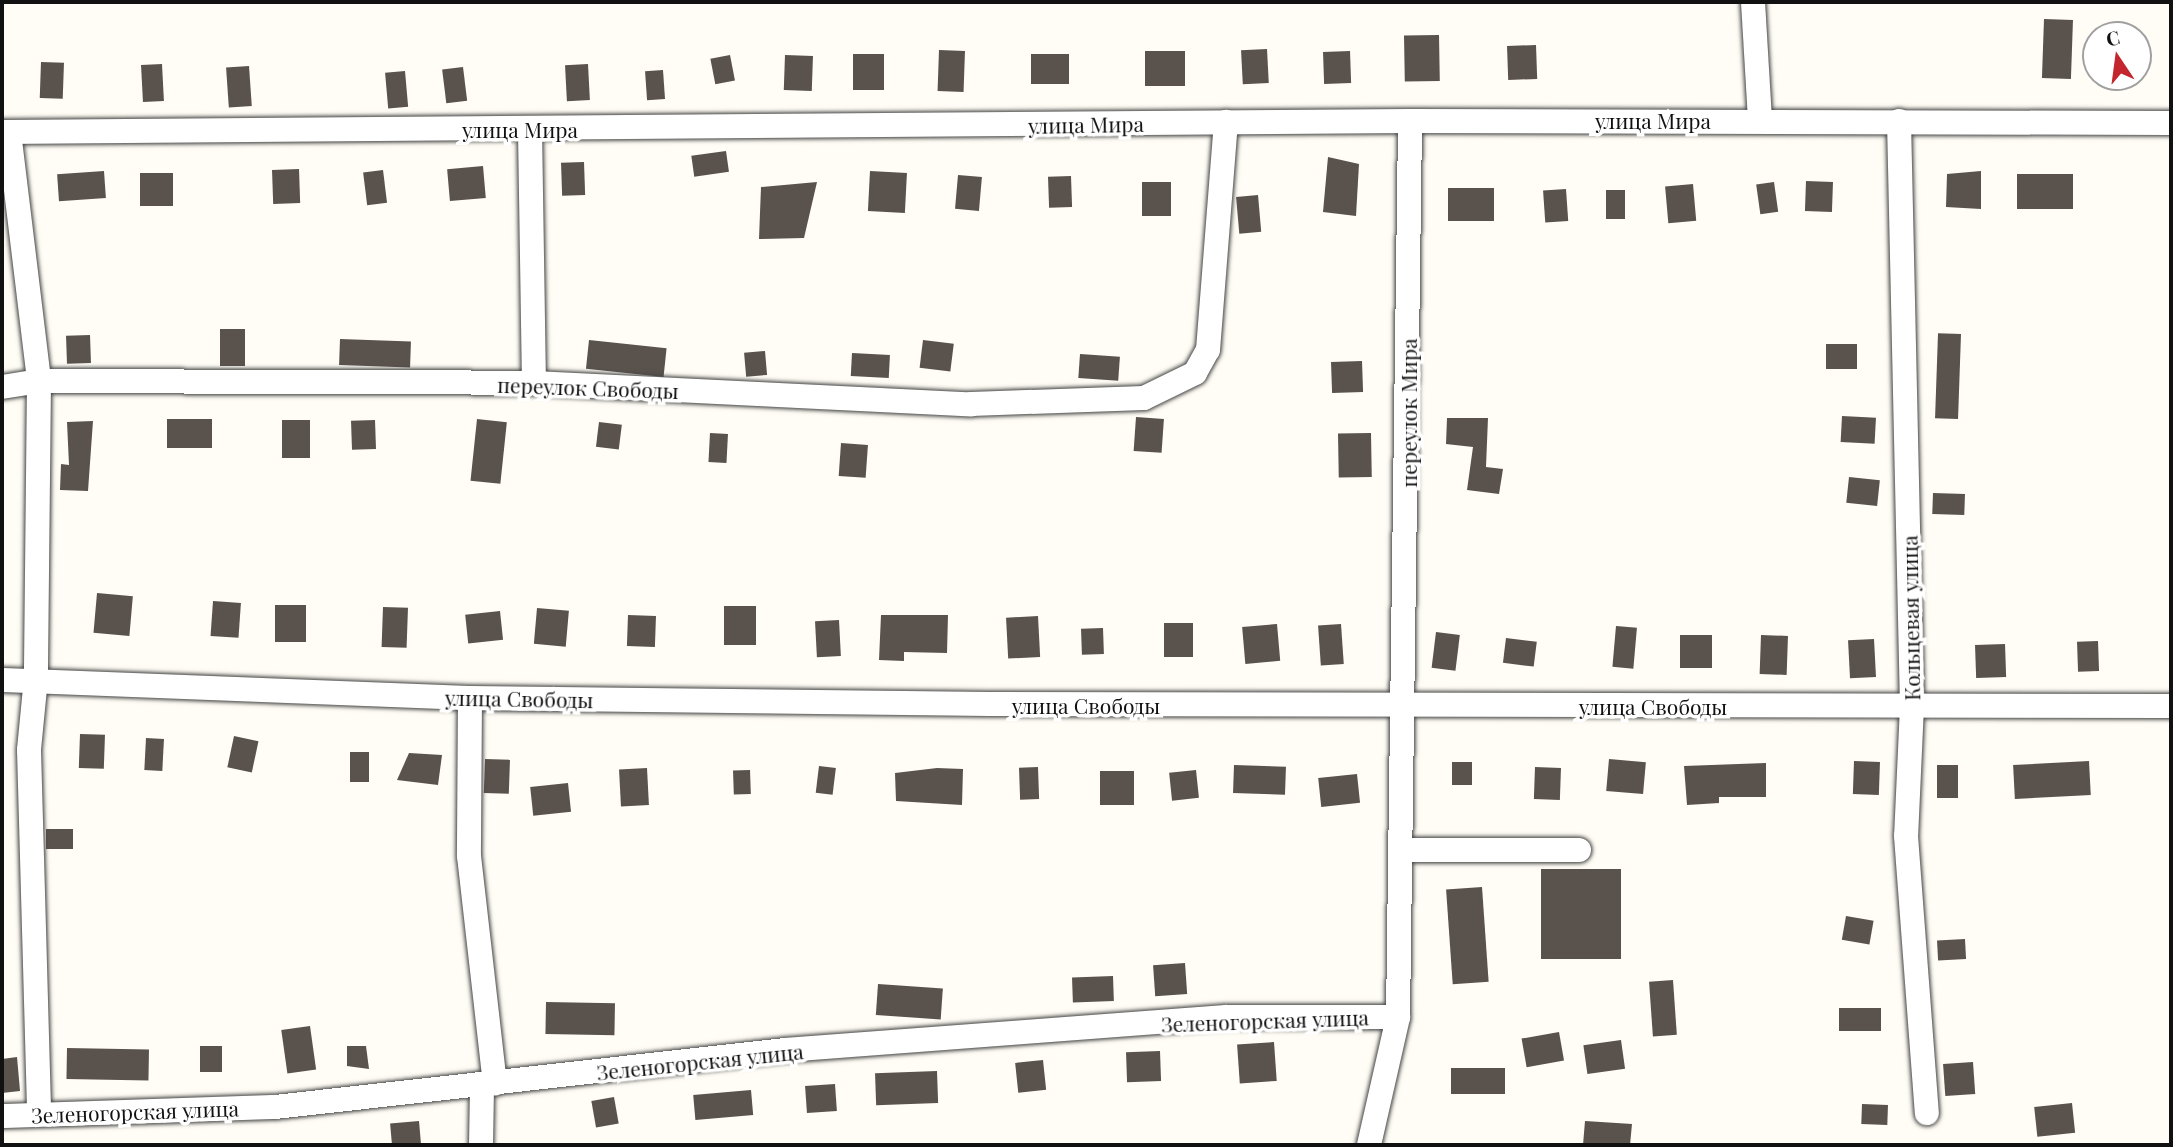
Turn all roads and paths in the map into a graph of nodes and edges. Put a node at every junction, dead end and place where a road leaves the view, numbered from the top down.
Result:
1 (1753, 2) edge
2 (1760, 120) junction
3 (1410, 121) junction
4 (1899, 121) junction
5 (1226, 122) junction
6 (2171, 123) edge
7 (530, 130) junction
8 (5, 132) edge
9 (39, 381) junction
10 (534, 383) junction
11 (2, 387) edge
12 (36, 677) junction
13 (2, 680) edge
14 (470, 698) junction
15 (1406, 706) junction
16 (1912, 706) junction
17 (2171, 706) edge
18 (1403, 849) junction
19 (1579, 850) dead end
20 (1398, 1017) junction
21 (488, 1084) junction
22 (39, 1112) junction
23 (1927, 1113) dead end
24 (2, 1116) edge
25 (481, 1145) edge
26 (1369, 1145) edge

1 - 2 street
2 - 3 street, улица Мира
2 - 4 street, улица Мира
3 - 5 street, улица Мира
3 - 15 street, переулок Мира
4 - 6 street, улица Мира
4 - 16 street, Кольцевая улица
5 - 7 street, улица Мира
5 - 10 street, переулок Свободы
7 - 8 street, улица Мира
7 - 10 street
8 - 9 street
9 - 10 street, переулок Свободы
9 - 11 street, переулок Свободы
9 - 12 street
12 - 13 street, улица Свободы
12 - 14 street, улица Свободы
12 - 22 street
14 - 15 street, улица Свободы
14 - 21 street
15 - 16 street, улица Свободы
15 - 18 street, переулок Мира
16 - 17 street, улица Свободы
16 - 23 street, Кольцевая улица
18 - 19 street
18 - 20 street, переулок Мира
20 - 21 street, Зеленогорская улица
20 - 26 street, переулок Мира
21 - 22 street, Зеленогорская улица
21 - 25 street
22 - 24 street, Зеленогорская улица

